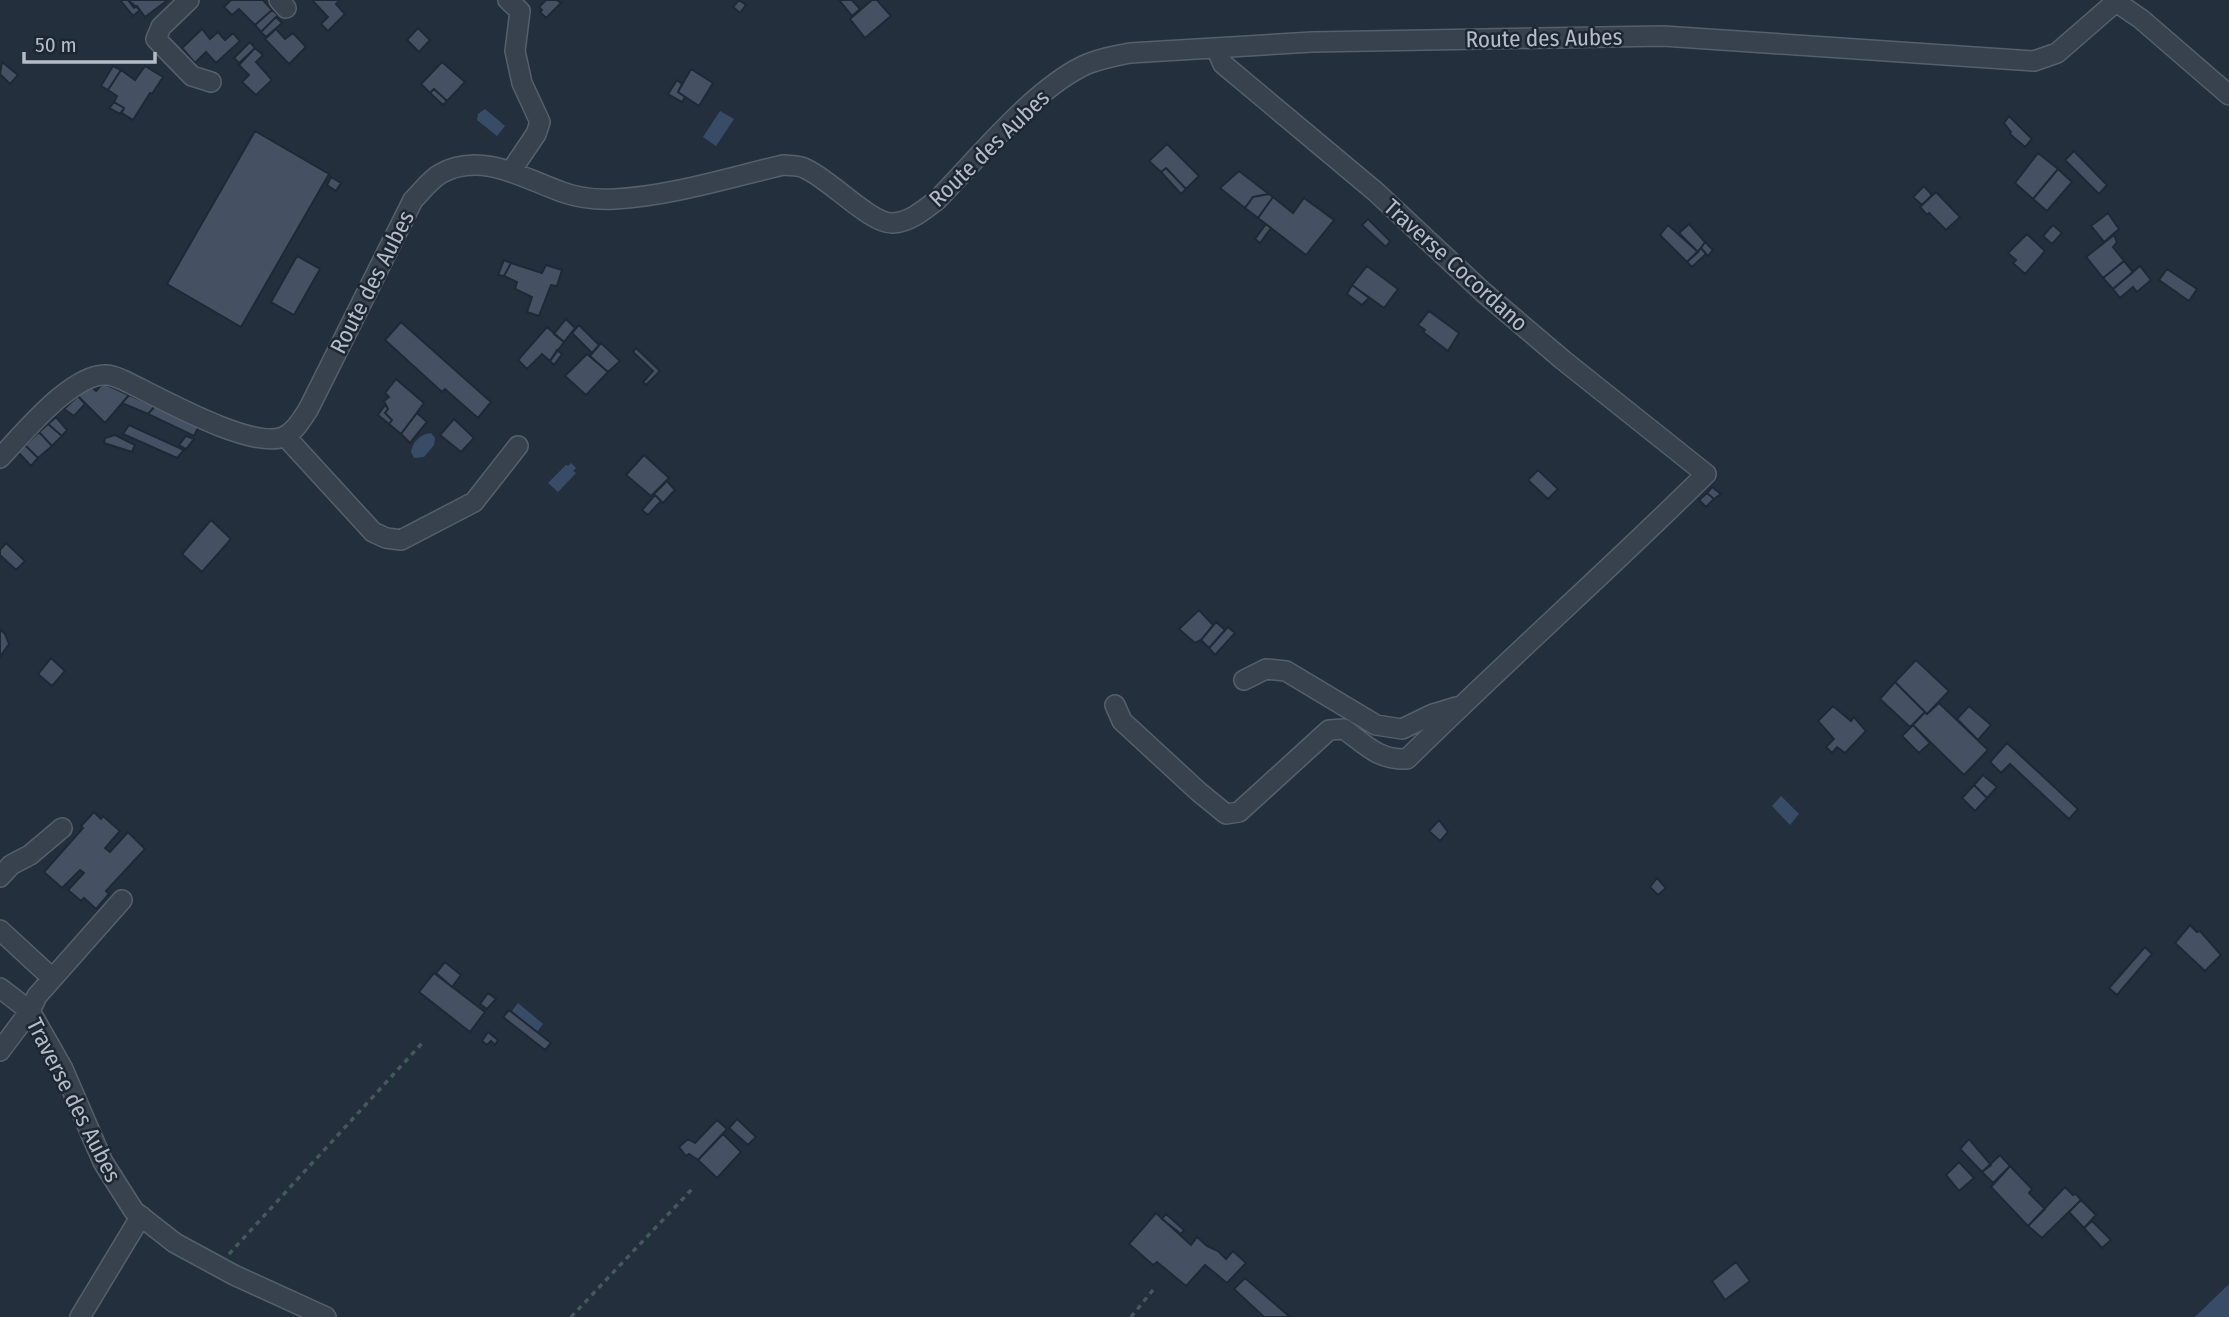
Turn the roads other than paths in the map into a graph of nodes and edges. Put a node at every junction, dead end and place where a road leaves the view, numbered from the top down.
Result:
1 (189, 0) edge
2 (508, 0) edge
3 (2117, 1) edge
4 (1216, 48) junction
5 (211, 82) dead end
6 (2229, 95) edge
7 (511, 171) junction
8 (285, 436) junction
9 (518, 446) dead end
10 (0, 458) edge
11 (1244, 680) dead end
12 (1115, 705) dead end
13 (1460, 706) junction
14 (62, 828) dead end
15 (0, 877) edge
16 (121, 900) dead end
17 (0, 930) edge
18 (52, 978) junction
19 (0, 988) edge
20 (30, 1011) junction
21 (0, 1051) edge
22 (141, 1216) junction
23 (80, 1317) edge
24 (326, 1317) edge

1 - 5 street
2 - 7 street
3 - 4 street, Route des Aubes
3 - 6 street, Route des Aubes
4 - 7 street, Route des Aubes
4 - 13 street, Traverse Cocordano
7 - 8 street, Route des Aubes
8 - 9 street
8 - 10 street
11 - 13 street
12 - 13 street
14 - 15 street
16 - 18 street
17 - 18 street
18 - 20 street
19 - 20 street, Traverse des Aubes
20 - 21 street
20 - 22 street, Traverse des Aubes
22 - 23 street
22 - 24 street, Traverse des Aubes

